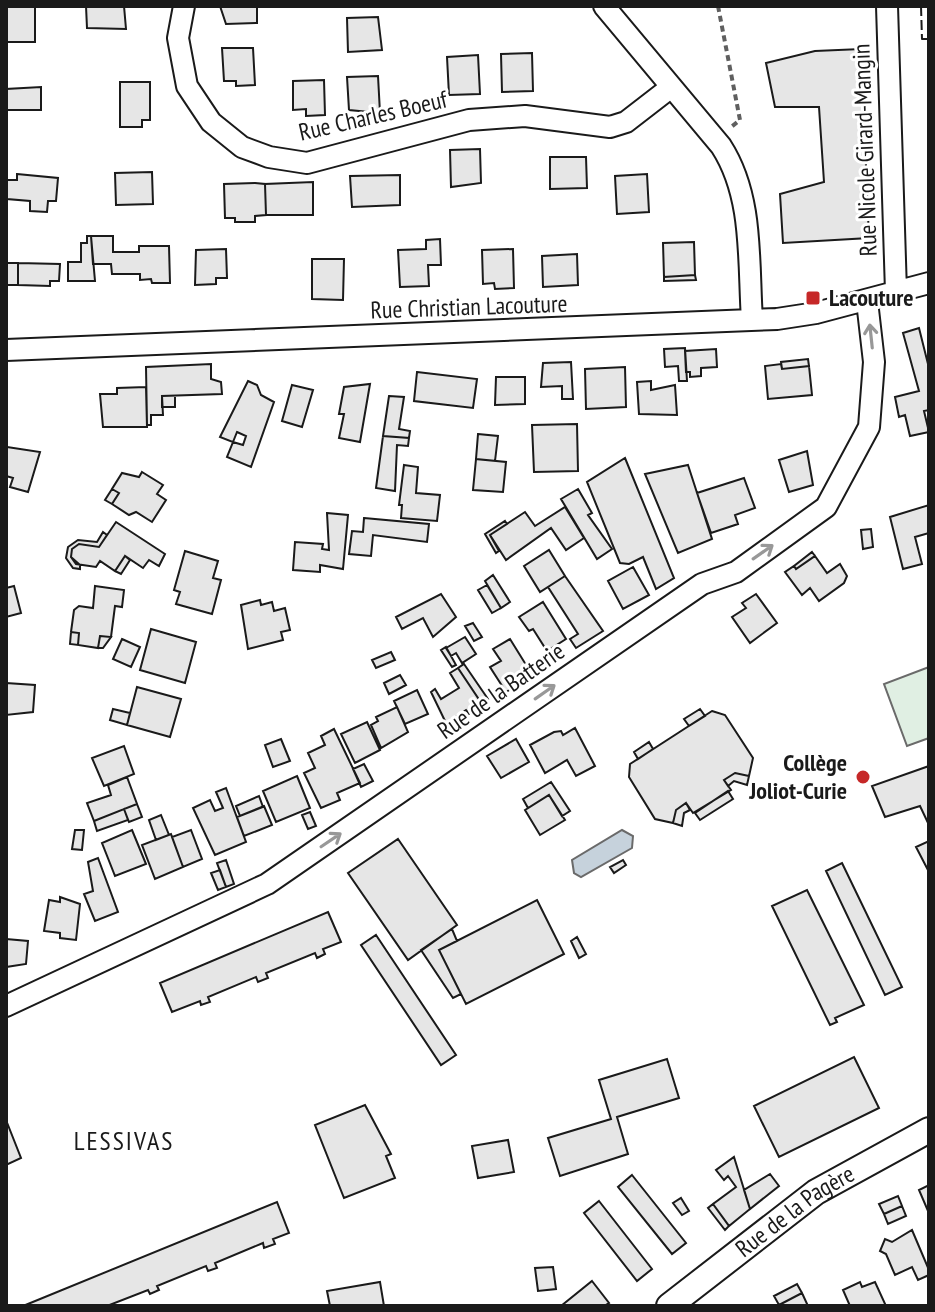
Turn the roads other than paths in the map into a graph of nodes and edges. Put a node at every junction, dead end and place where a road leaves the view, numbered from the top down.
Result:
1 (184, 6) edge
2 (604, 6) edge
3 (887, 6) edge
4 (670, 88) junction
5 (929, 283) edge
6 (896, 292) junction
7 (867, 301) junction
8 (752, 320) junction
9 (6, 350) edge
10 (6, 1006) edge
11 (929, 1130) edge
12 (669, 1306) edge

1 - 4 street, Rue Charles Boeuf
2 - 4 street
3 - 6 street, Rue Nicole Girard-Mangin
4 - 8 street
5 - 6 street, Rue Christian Lacouture
6 - 7 street, Rue Christian Lacouture
7 - 8 street, Rue Christian Lacouture
10 -> 7 street, Rue de la Batterie
8 - 9 street, Rue Christian Lacouture
11 - 12 street, Rue de la Pagère

